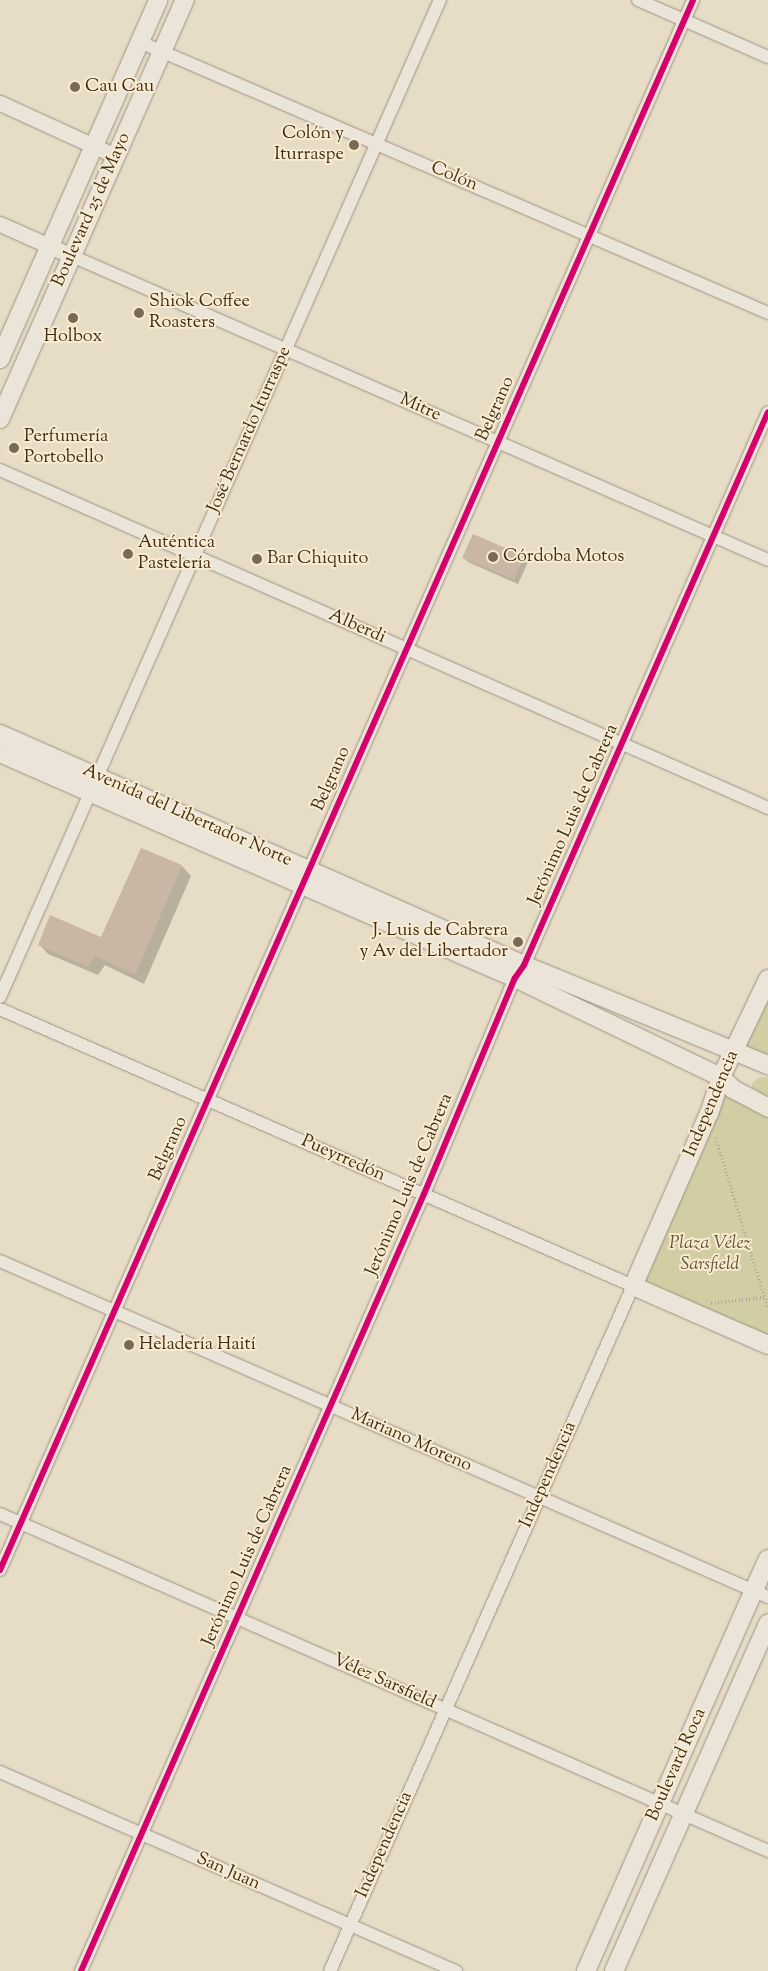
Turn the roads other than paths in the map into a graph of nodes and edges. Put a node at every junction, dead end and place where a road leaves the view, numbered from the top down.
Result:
1 (158, 0) edge
2 (185, 0) edge
3 (440, 0) edge
4 (638, 0) edge
5 (693, 0) edge
6 (684, 20) junction
7 (140, 42) junction
8 (162, 51) junction
9 (768, 57) edge
10 (0, 104) edge
11 (377, 144) junction
12 (94, 146) junction
13 (116, 156) junction
14 (0, 224) edge
15 (589, 236) junction
16 (50, 246) junction
17 (72, 256) junction
18 (768, 313) edge
19 (286, 350) junction
20 (0, 359) edge
21 (768, 412) edge
22 (0, 419) edge
23 (498, 442) junction
24 (0, 470) edge
25 (713, 536) junction
26 (195, 556) junction
27 (768, 560) edge
28 (407, 649) junction
29 (0, 734) edge
30 (622, 744) junction
31 (0, 753) edge
32 (93, 784) junction
33 (768, 808) edge
34 (305, 877) junction
35 (520, 972) junction
36 (768, 979) edge
37 (0, 996) edge
38 (0, 1009) edge
39 (733, 1052) junction
40 (768, 1065) edge
41 (721, 1077) junction
42 (208, 1100) junction
43 (768, 1108) edge
44 (424, 1194) junction
45 (0, 1261) edge
46 (633, 1286) junction
47 (115, 1311) junction
48 (768, 1345) edge
49 (330, 1406) junction
50 (539, 1497) junction
51 (0, 1514) edge
52 (21, 1523) junction
53 (768, 1559) edge
54 (0, 1570) edge
55 (761, 1594) edge
56 (237, 1618) junction
57 (768, 1624) edge
58 (446, 1709) junction
59 (0, 1772) edge
60 (660, 1803) junction
61 (684, 1814) junction
62 (142, 1834) junction
63 (768, 1851) edge
64 (350, 1925) junction
65 (81, 1971) edge
66 (330, 1971) edge
67 (456, 1971) edge
68 (586, 1971) edge
69 (614, 1971) edge

1 - 7 main road, Boulevard 25 de Mayo
2 - 8 main road, Boulevard 25 de Mayo
3 - 11 street, José Bernardo Iturraspe
4 - 6 street
5 - 6 street, Belgrano
6 - 9 street
6 - 15 street, Belgrano
7 - 8 street, Colón
7 - 12 main road, Boulevard 25 de Mayo
8 - 11 street, Colón
8 - 13 main road, Boulevard 25 de Mayo
10 - 12 street
11 - 15 street, Colón
11 - 19 street, José Bernardo Iturraspe
12 - 13 street
12 - 16 main road, Boulevard 25 de Mayo
13 - 17 main road, Boulevard 25 de Mayo
14 - 16 street
15 - 18 street, Colón
15 - 23 street, Belgrano
16 - 17 street
16 - 20 main road, Boulevard 25 de Mayo
17 - 19 street, Mitre
17 - 22 main road, Boulevard 25 de Mayo
19 - 23 street, Mitre
19 - 26 street, José Bernardo Iturraspe
21 - 25 street, Jerónimo Luis de Cabrera
23 - 25 street, Mitre
23 - 28 street, Belgrano
24 - 26 street, Alberdi
25 - 27 street, Mitre
25 - 30 street, Jerónimo Luis de Cabrera
26 - 28 street, Alberdi
26 - 32 street, José Bernardo Iturraspe
28 - 30 street, Alberdi
28 - 34 street, Belgrano
29 - 32 main road, Avenida del Libertador Norte
30 - 33 street, Alberdi
30 - 35 street, Jerónimo Luis de Cabrera
31 - 32 main road, Avenida del Libertador Norte
32 - 34 main road, Avenida del Libertador Norte
32 - 37 street, José Bernardo Iturraspe
34 - 35 main road, Avenida del Libertador Norte
34 - 42 street, Belgrano
35 - 39 main road, Avenida del Libertador Norte
35 - 41 main road, Avenida del Libertador Norte
35 - 44 street, Jerónimo Luis de Cabrera
36 - 39 main road, Independencia
38 - 42 street, Pueyrredón
39 - 40 main road, Avenida del Libertador Norte
39 - 41 main road, Independencia
41 - 43 main road, Avenida del Libertador Norte
41 - 46 main road, Independencia
42 - 44 street, Pueyrredón
42 - 47 street, Belgrano
44 - 46 street, Pueyrredón
44 - 49 street, Jerónimo Luis de Cabrera
45 - 47 street, Mariano Moreno
46 - 48 main road, Pueyrredón
46 - 50 street, Independencia
47 - 49 street, Mariano Moreno
47 - 52 street, Belgrano
49 - 50 street, Mariano Moreno
49 - 56 street, Jerónimo Luis de Cabrera
50 - 55 street, Mariano Moreno
50 - 58 street, Independencia
51 - 52 street, Vélez Sarsfield
52 - 54 street, Belgrano
52 - 56 street, Vélez Sarsfield
53 - 55 main road, Boulevard Roca
55 - 60 main road, Boulevard Roca
56 - 58 street, Vélez Sarsfield
56 - 62 street, Jerónimo Luis de Cabrera
57 - 61 main road, Boulevard Roca
58 - 60 street, Vélez Sarsfield
58 - 64 street, Independencia
59 - 62 street, San Juan
60 - 61 street, Vélez Sarsfield
60 - 68 main road, Boulevard Roca
61 - 63 street, Vélez Sarsfield
61 - 69 main road, Boulevard Roca
62 - 64 street, San Juan
62 - 65 street, Jerónimo Luis de Cabrera
64 - 66 street, Independencia
64 - 67 street, San Juan

